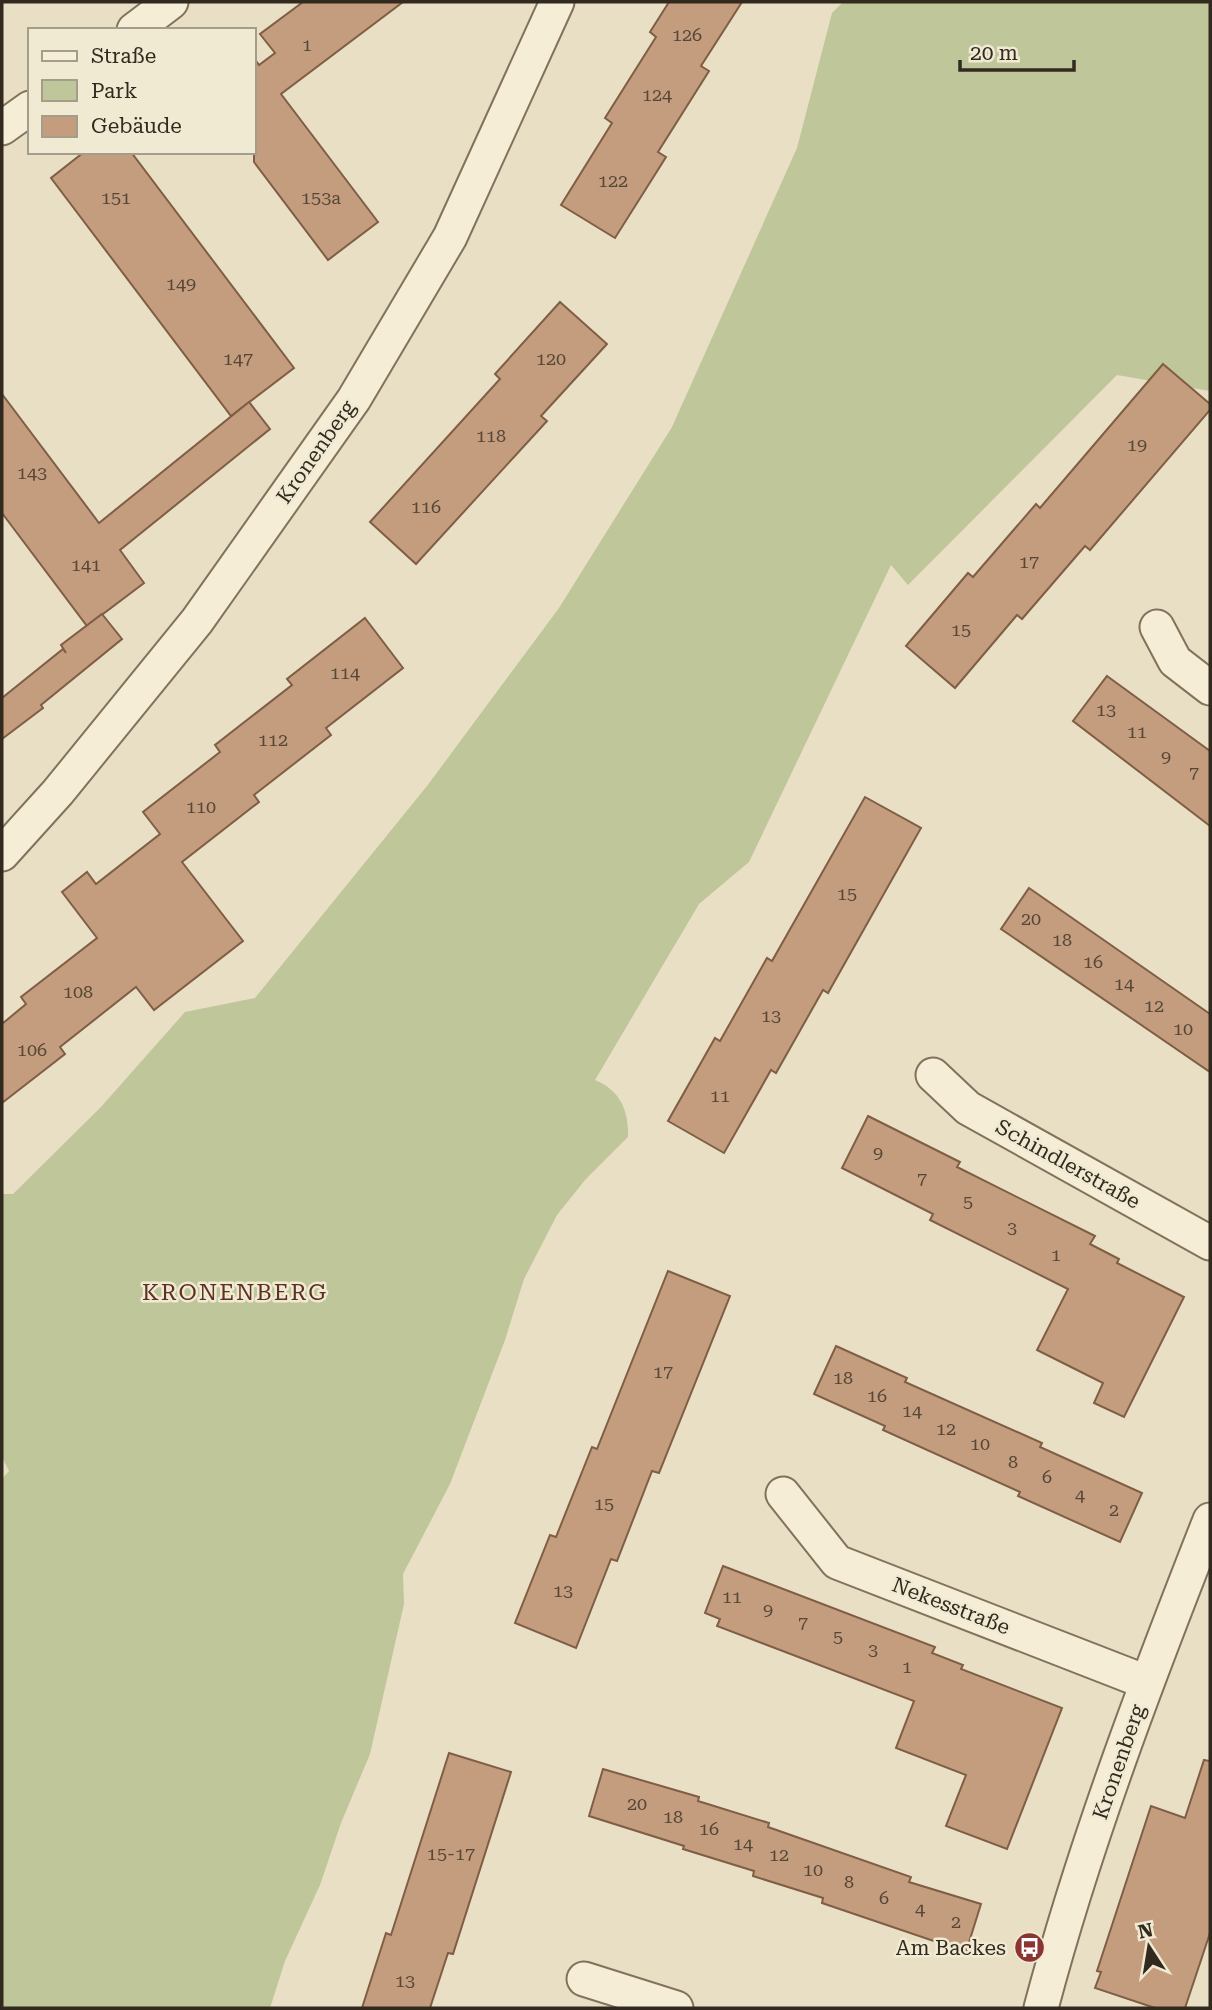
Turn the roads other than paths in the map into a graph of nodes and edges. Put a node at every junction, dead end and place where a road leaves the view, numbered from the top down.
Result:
1 (171, 2) edge
2 (557, 2) edge
3 (137, 28) edge
4 (28, 109) edge
5 (2, 128) edge
6 (1157, 627) dead end
7 (1210, 688) edge
8 (2, 854) edge
9 (933, 1075) dead end
10 (1210, 1243) edge
11 (783, 1494) dead end
12 (1210, 1520) edge
13 (1146, 1682) junction
14 (584, 1979) dead end
15 (676, 2008) edge
16 (1041, 2008) edge

1 - 3 street
2 - 8 street, Kronenberg
4 - 5 street
6 - 7 street
9 - 10 street, Schindlerstraße
11 - 13 street, Nekesstraße
12 - 13 street, Kronenberg
13 - 16 street, Kronenberg
14 - 15 street

